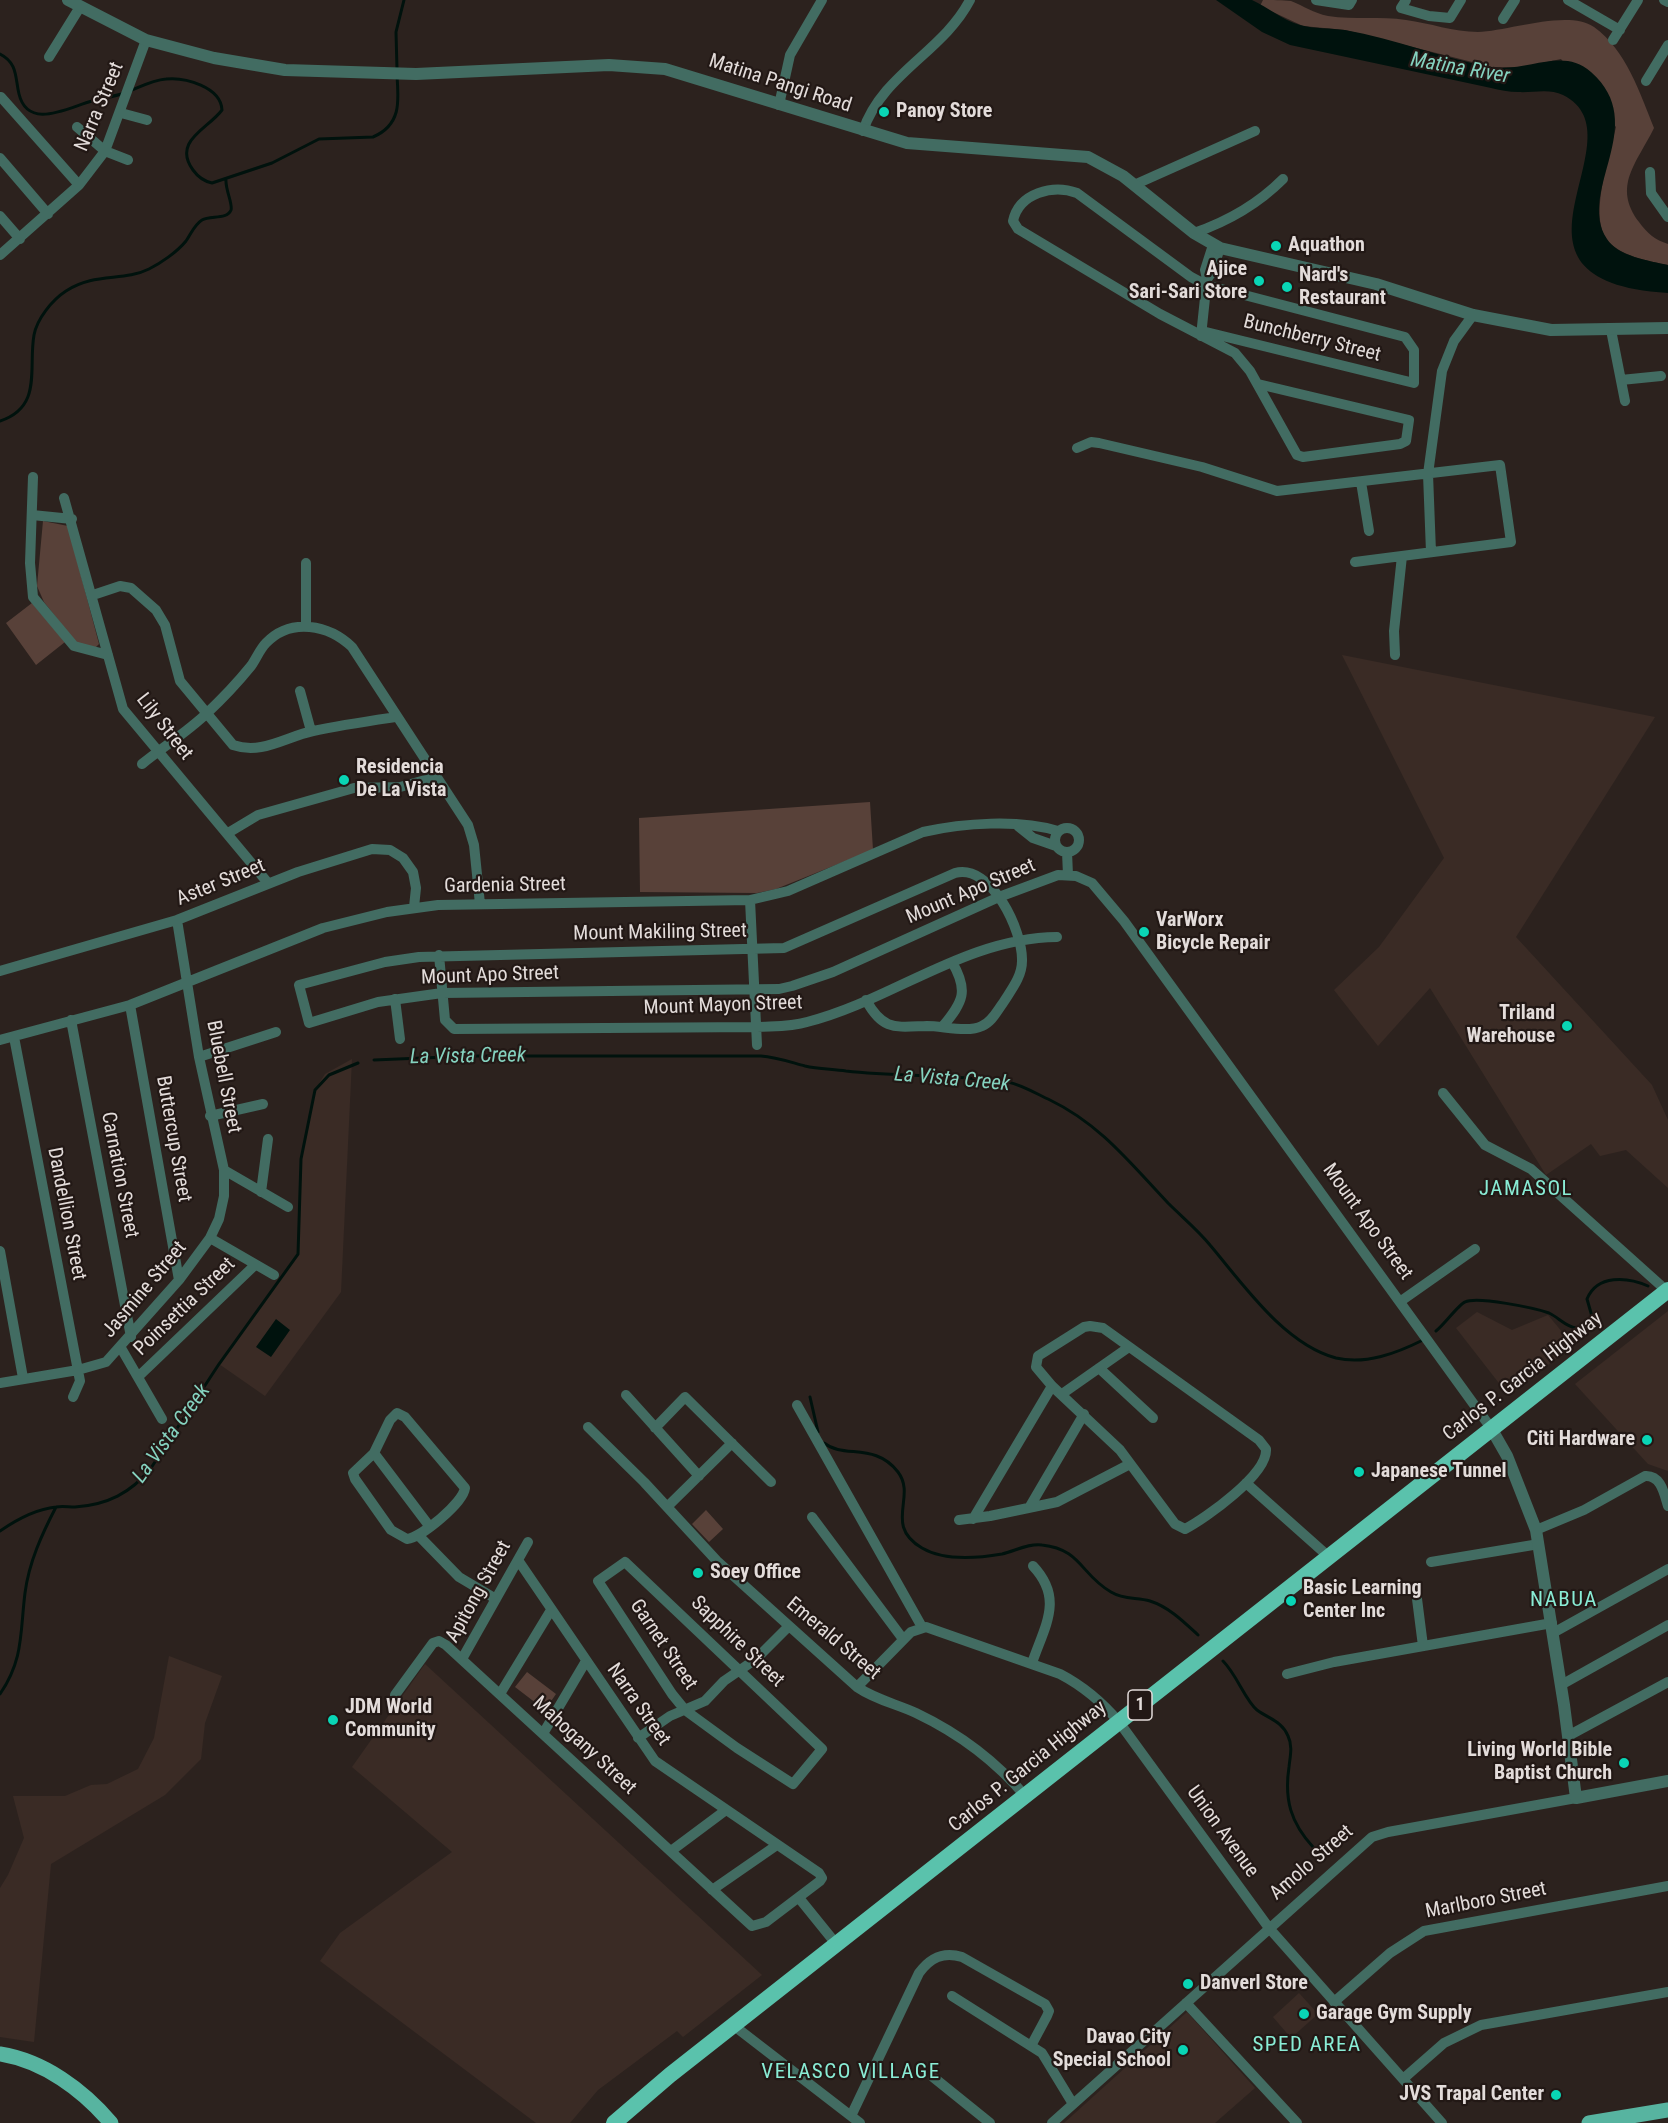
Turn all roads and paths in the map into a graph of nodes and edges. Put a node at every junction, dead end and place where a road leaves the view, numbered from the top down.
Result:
1 (68, 0) edge
2 (822, 0) edge
3 (970, 0) edge
4 (1316, 0) edge
5 (1352, 0) edge
6 (1406, 0) edge
7 (1461, 0) edge
8 (1515, 0) edge
9 (1568, 0) edge
10 (1638, 0) edge
11 (1664, 0) edge
12 (1668, 2) edge
13 (80, 7) junction
14 (1503, 19) dead end
15 (1620, 30) junction
16 (146, 40) junction
17 (1613, 40) dead end
18 (1668, 45) edge
19 (49, 57) dead end
20 (1646, 81) dead end
21 (1, 97) edge
22 (779, 105) junction
23 (121, 113) junction
24 (147, 120) dead end
25 (77, 127) dead end
26 (863, 131) junction
27 (1255, 131) dead end
28 (105, 151) junction
29 (0, 158) edge
30 (128, 160) dead end
31 (1650, 172) dead end
32 (1283, 179) dead end
33 (79, 184) junction
34 (1134, 185) junction
35 (48, 214) junction
36 (0, 216) edge
37 (1668, 217) edge
38 (0, 231) edge
39 (1194, 233) junction
40 (17, 236) junction
41 (1217, 247) junction
42 (0, 255) edge
43 (1207, 282) junction
44 (1473, 315) junction
45 (1668, 327) edge
46 (1611, 330) junction
47 (1202, 333) junction
48 (1242, 340) junction
49 (1236, 353) junction
50 (1661, 376) dead end
51 (1622, 380) junction
52 (1258, 384) junction
53 (1625, 401) dead end
54 (1077, 448) dead end
55 (1428, 474) junction
56 (33, 477) dead end
57 (1361, 482) junction
58 (64, 498) dead end
59 (32, 515) junction
60 (72, 519) junction
61 (1369, 531) dead end
62 (1431, 552) junction
63 (1402, 556) junction
64 (1355, 562) dead end
65 (306, 563) dead end
66 (93, 595) junction
67 (306, 626) junction
68 (108, 655) junction
69 (1395, 655) dead end
70 (300, 691) dead end
71 (206, 714) junction
72 (396, 717) junction
73 (311, 731) junction
74 (158, 751) junction
75 (142, 764) dead end
76 (436, 777) junction
77 (1018, 826) junction
78 (1058, 831) junction
79 (228, 833) junction
80 (1056, 846) junction
81 (1067, 852) junction
82 (1068, 875) junction
83 (268, 883) junction
84 (999, 897) junction
85 (750, 900) junction
86 (480, 904) junction
87 (414, 907) junction
88 (177, 920) junction
89 (1057, 937) dead end
90 (1018, 939) junction
91 (754, 949) junction
92 (439, 955) junction
93 (952, 962) junction
94 (0, 971) edge
95 (188, 983) junction
96 (755, 989) junction
97 (442, 993) junction
98 (395, 999) junction
99 (866, 1000) junction
100 (130, 1005) junction
101 (71, 1020) junction
102 (309, 1023) joint
103 (943, 1026) junction
104 (757, 1027) junction
105 (276, 1032) dead end
106 (14, 1037) junction
107 (400, 1039) dead end
108 (0, 1040) edge
109 (758, 1045) dead end
110 (199, 1057) junction
111 (1443, 1093) dead end
112 (263, 1104) dead end
113 (210, 1116) junction
114 (268, 1139) dead end
115 (224, 1170) junction
116 (261, 1192) junction
117 (288, 1207) dead end
118 (210, 1238) junction
119 (1475, 1249) dead end
120 (0, 1251) edge
121 (255, 1265) junction
122 (274, 1275) dead end
123 (179, 1280) junction
124 (1667, 1290) edge
125 (1401, 1301) junction
126 (131, 1336) junction
127 (1129, 1347) junction
128 (121, 1348) junction
129 (1099, 1368) junction
130 (78, 1370) junction
131 (139, 1376) junction
132 (23, 1378) junction
133 (0, 1383) edge
134 (1052, 1386) junction
135 (1062, 1394) junction
136 (626, 1395) dead end
137 (73, 1397) dead end
138 (797, 1405) dead end
139 (1084, 1414) junction
140 (1153, 1418) dead end
141 (162, 1419) dead end
142 (588, 1427) dead end
143 (656, 1428) junction
144 (1491, 1428) junction
145 (732, 1443) junction
146 (374, 1453) junction
147 (1130, 1464) junction
148 (699, 1476) junction
149 (771, 1482) dead end
150 (1246, 1483) junction
151 (1668, 1506) edge
152 (667, 1507) junction
153 (1029, 1508) junction
154 (812, 1517) dead end
155 (973, 1519) junction
156 (959, 1520) dead end
157 (430, 1527) junction
158 (1536, 1530) junction
159 (419, 1536) junction
160 (528, 1542) dead end
161 (1539, 1544) junction
162 (1328, 1556) junction
163 (518, 1560) junction
164 (626, 1562) joint
165 (1431, 1562) dead end
166 (1033, 1566) dead end
167 (1668, 1569) edge
168 (1416, 1591) dead end
169 (496, 1599) junction
170 (551, 1610) junction
171 (1668, 1625) edge
172 (789, 1626) junction
173 (922, 1627) junction
174 (1552, 1628) junction
175 (903, 1640) junction
176 (1423, 1646) junction
177 (462, 1659) junction
178 (586, 1661) junction
179 (1032, 1663) junction
180 (740, 1670) junction
181 (1287, 1674) dead end
182 (1668, 1682) edge
183 (1561, 1685) junction
184 (857, 1687) junction
185 (501, 1694) junction
186 (395, 1695) dead end
187 (686, 1710) junction
188 (1119, 1722) junction
189 (544, 1732) junction
190 (1568, 1736) junction
191 (638, 1738) junction
192 (1668, 1781) edge
193 (793, 1784) joint
194 (1026, 1797) junction
195 (1576, 1798) junction
196 (726, 1810) junction
197 (777, 1845) junction
198 (671, 1851) junction
199 (1668, 1886) edge
200 (712, 1890) junction
201 (799, 1898) junction
202 (1269, 1928) junction
203 (837, 1945) junction
204 (1668, 1992) edge
205 (952, 1996) dead end
206 (1186, 2002) junction
207 (1334, 2002) junction
208 (733, 2025) junction
209 (1032, 2044) junction
210 (0, 2054) edge
211 (933, 2077) dead end
212 (1403, 2079) junction
213 (1073, 2104) junction
214 (1668, 2110) edge
215 (850, 2116) junction
216 (111, 2123) edge
217 (614, 2123) edge
218 (860, 2123) edge
219 (990, 2123) edge
220 (1052, 2123) edge
221 (1297, 2123) edge
222 (1442, 2123) edge
223 (1589, 2123) edge

1 - 13 street, Matina Pangi Road
2 - 22 street
3 - 26 street
4 - 5 street
6 - 7 street
8 - 14 street
9 - 15 street
10 - 15 street
11 - 12 street
13 - 16 street, Matina Pangi Road
13 - 19 street
15 - 17 street
16 - 22 street, Matina Pangi Road
16 - 23 street, Narra Street
18 - 20 street
21 - 33 street
22 - 26 street, Matina Pangi Road
23 - 24 street
23 - 28 street, Narra Street
25 - 28 street
26 - 34 street, Matina Pangi Road
27 - 34 street
28 - 30 street
28 - 33 street, Narra Street
29 - 35 street
31 - 37 street
32 - 39 street
33 - 35 street, Narra Street
34 - 39 street, Matina Pangi Road
35 - 40 street, Narra Street
36 - 40 street
38 - 40 street
39 - 41 street, Matina Pangi Road
40 - 42 street, Narra Street
41 - 43 street
41 - 44 street, Matina Pangi Road
43 - 47 street
43 - 47 street
43 - 48 street, Bunchberry Street
44 - 46 street, Matina Pangi Road
44 - 55 street
45 - 46 street, Matina Pangi Road
46 - 51 street
47 - 48 street, Bunchberry Street
47 - 49 street
48 - 49 street
49 - 52 street
50 - 51 street
51 - 53 street
52 - 52 street
54 - 57 street
55 - 57 street
55 - 62 street
55 - 62 street
56 - 59 street
57 - 61 street
58 - 60 street, Lily Street
59 - 60 street
59 - 68 street
60 - 66 street, Lily Street
62 - 63 street
63 - 64 street
63 - 69 street
65 - 67 street
66 - 68 street, Lily Street
66 - 71 street
67 - 71 street
67 - 72 street
68 - 74 street, Lily Street
70 - 73 street
71 - 73 street
71 - 74 street
72 - 73 street
72 - 76 street
74 - 75 street
74 - 79 street, Lily Street
76 - 79 street
76 - 86 street
77 - 78 street, Gardenia Street
77 - 80 street
77 - 85 street, Gardenia Street
78 - 80 street
78 - 81 street
79 - 83 street, Lily Street
80 - 81 street
81 - 82 street
82 - 84 street, Mount Apo Street
82 - 125 street, Mount Apo Street
83 - 87 street, Aster Street
83 - 88 street, Aster Street
84 - 90 street
84 - 91 street, Mount Makiling Street
84 - 96 street, Mount Apo Street
85 - 86 street, Gardenia Street
85 - 91 street
86 - 87 street, Gardenia Street
87 - 95 street, Gardenia Street
88 - 94 street, Aster Street
88 - 95 street, Bluebell Street
89 - 90 street, Mount Mayon Street
90 - 93 street, Mount Mayon Street
90 - 103 street
91 - 92 street, Mount Makiling Street
91 - 96 street
92 - 97 street
92 - 102 street, Mount Makiling Street
93 - 99 street, Mount Mayon Street
93 - 103 street
95 - 100 street, Gardenia Street
95 - 110 street, Bluebell Street
96 - 97 street, Mount Apo Street
96 - 104 street
97 - 98 street, Mount Apo Street
97 - 104 street, Mount Mayon Street
98 - 102 street, Mount Apo Street
98 - 107 street
99 - 103 street
99 - 104 street, Mount Mayon Street
100 - 101 street, Gardenia Street
100 - 123 street, Buttercup Street
101 - 106 street, Gardenia Street
101 - 126 street, Carnation Street
104 - 109 street
105 - 110 street
106 - 108 street, Gardenia Street
106 - 130 street, Dandellion Street
110 - 113 street, Bluebell Street
111 - 124 street
112 - 113 street
113 - 115 street, Bluebell Street
114 - 116 street
115 - 116 street
115 - 118 street, Bluebell Street
116 - 117 street
118 - 121 street
118 - 123 street, Jasmine Street
119 - 125 street
120 - 132 street
121 - 122 street
121 - 131 street, Poinsettia Street
123 - 126 street, Jasmine Street
124 - 144 highway, Carlos P. Garcia Highway / 1
125 - 144 street, Mount Apo Street
126 - 128 street, Jasmine Street
127 - 129 street
127 - 134 street
127 - 150 street
128 - 130 street, Jasmine Street
128 - 131 street
129 - 135 street
129 - 140 street
130 - 132 street, Jasmine Street
130 - 137 street, Dandellion Street
131 - 141 street
132 - 133 street, Jasmine Street
134 - 135 street
134 - 155 street
135 - 139 street
136 - 143 street
138 - 173 street
139 - 147 street
139 - 153 street
142 - 152 street, Emerald Street
143 - 145 street
143 - 148 street
144 - 158 street
144 - 162 highway, Carlos P. Garcia Highway / 1
145 - 148 street
145 - 149 street
146 - 157 street
146 - 157 street
146 - 159 street
147 - 150 street
147 - 153 street
148 - 152 street
150 - 162 street
151 - 158 street
152 - 172 street, Emerald Street
153 - 155 street
154 - 175 street
155 - 156 street
157 - 159 street
158 - 161 street
159 - 169 street
160 - 163 street, Apitong Street
161 - 165 street
161 - 174 street
162 - 188 highway, Carlos P. Garcia Highway / 1
163 - 169 street, Apitong Street
163 - 170 street, Narra Street
164 - 180 street, Sapphire Street
164 - 187 street, Garnet Street
166 - 179 street
167 - 174 street
168 - 176 street
169 - 177 street, Apitong Street
170 - 178 street, Narra Street
170 - 185 street
171 - 183 street
172 - 180 street
172 - 184 street, Emerald Street
173 - 175 street
173 - 179 street, Union Avenue
174 - 176 street
174 - 183 street
175 - 184 street
176 - 181 street
177 - 185 street, Mahogany Street
177 - 186 street, Mahogany Street
178 - 189 street
178 - 191 street, Narra Street
179 - 188 street, Union Avenue
180 - 187 street
180 - 193 street, Sapphire Street
182 - 190 street
183 - 190 street
184 - 194 street, Emerald Street
185 - 189 street, Mahogany Street
187 - 191 street
187 - 193 street, Garnet Street
188 - 194 highway, Carlos P. Garcia Highway / 1
188 - 202 street, Union Avenue
189 - 198 street, Mahogany Street
190 - 195 street
191 - 196 street, Narra Street
192 - 195 street, Amolo Street
194 - 203 highway, Carlos P. Garcia Highway / 1
195 - 202 street, Amolo Street
196 - 197 street, Narra Street
196 - 198 street
197 - 200 street
197 - 201 street, Narra Street
198 - 200 street, Mahogany Street
199 - 207 street, Marlboro Street
200 - 201 street, Mahogany Street
201 - 203 street
202 - 206 street, Amolo Street
202 - 207 street, Union Avenue
203 - 208 highway, Carlos P. Garcia Highway / 1
204 - 212 street
205 - 209 street
206 - 213 street, Amolo Street
206 - 221 street
207 - 212 street, Union Avenue
208 - 215 street
208 - 217 highway, Carlos P. Garcia Highway / 1
209 - 213 street
209 - 215 street
210 - 216 main road
211 - 219 street
212 - 222 street, Union Avenue
213 - 220 street, Amolo Street
214 - 223 main road
215 - 218 street

